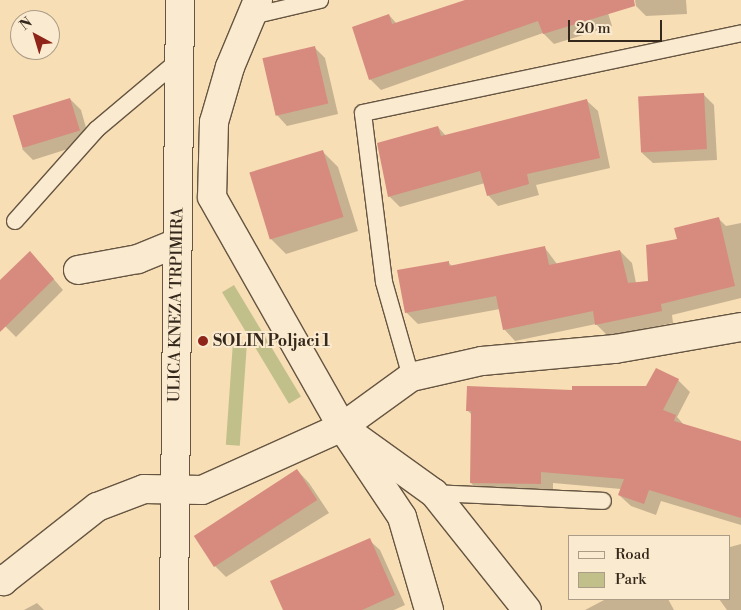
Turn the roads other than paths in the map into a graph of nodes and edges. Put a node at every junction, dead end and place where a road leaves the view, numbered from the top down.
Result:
1 (180, 0) edge
2 (320, 0) edge
3 (255, 8) edge
4 (741, 33) edge
5 (180, 60) junction
6 (15, 221) dead end
7 (177, 243) junction
8 (78, 270) dead end
9 (741, 327) edge
10 (411, 377) junction
11 (342, 427) junction
12 (173, 488) junction
13 (434, 493) junction
14 (603, 501) dead end
15 (1, 582) edge
16 (174, 610) edge
17 (429, 610) edge
18 (527, 610) edge

1 - 5 street, ULICA KNEZA TRPIMIRA
2 - 3 lane
3 - 11 street
4 - 10 lane
5 - 6 lane
5 - 7 street, ULICA KNEZA TRPIMIRA
7 - 8 street
7 - 12 street, ULICA KNEZA TRPIMIRA
9 - 10 street
10 - 11 street
11 - 12 street
11 - 13 street
11 - 17 street
12 - 15 street
12 - 16 street, ULICA KNEZA TRPIMIRA
13 - 14 lane
13 - 18 street

